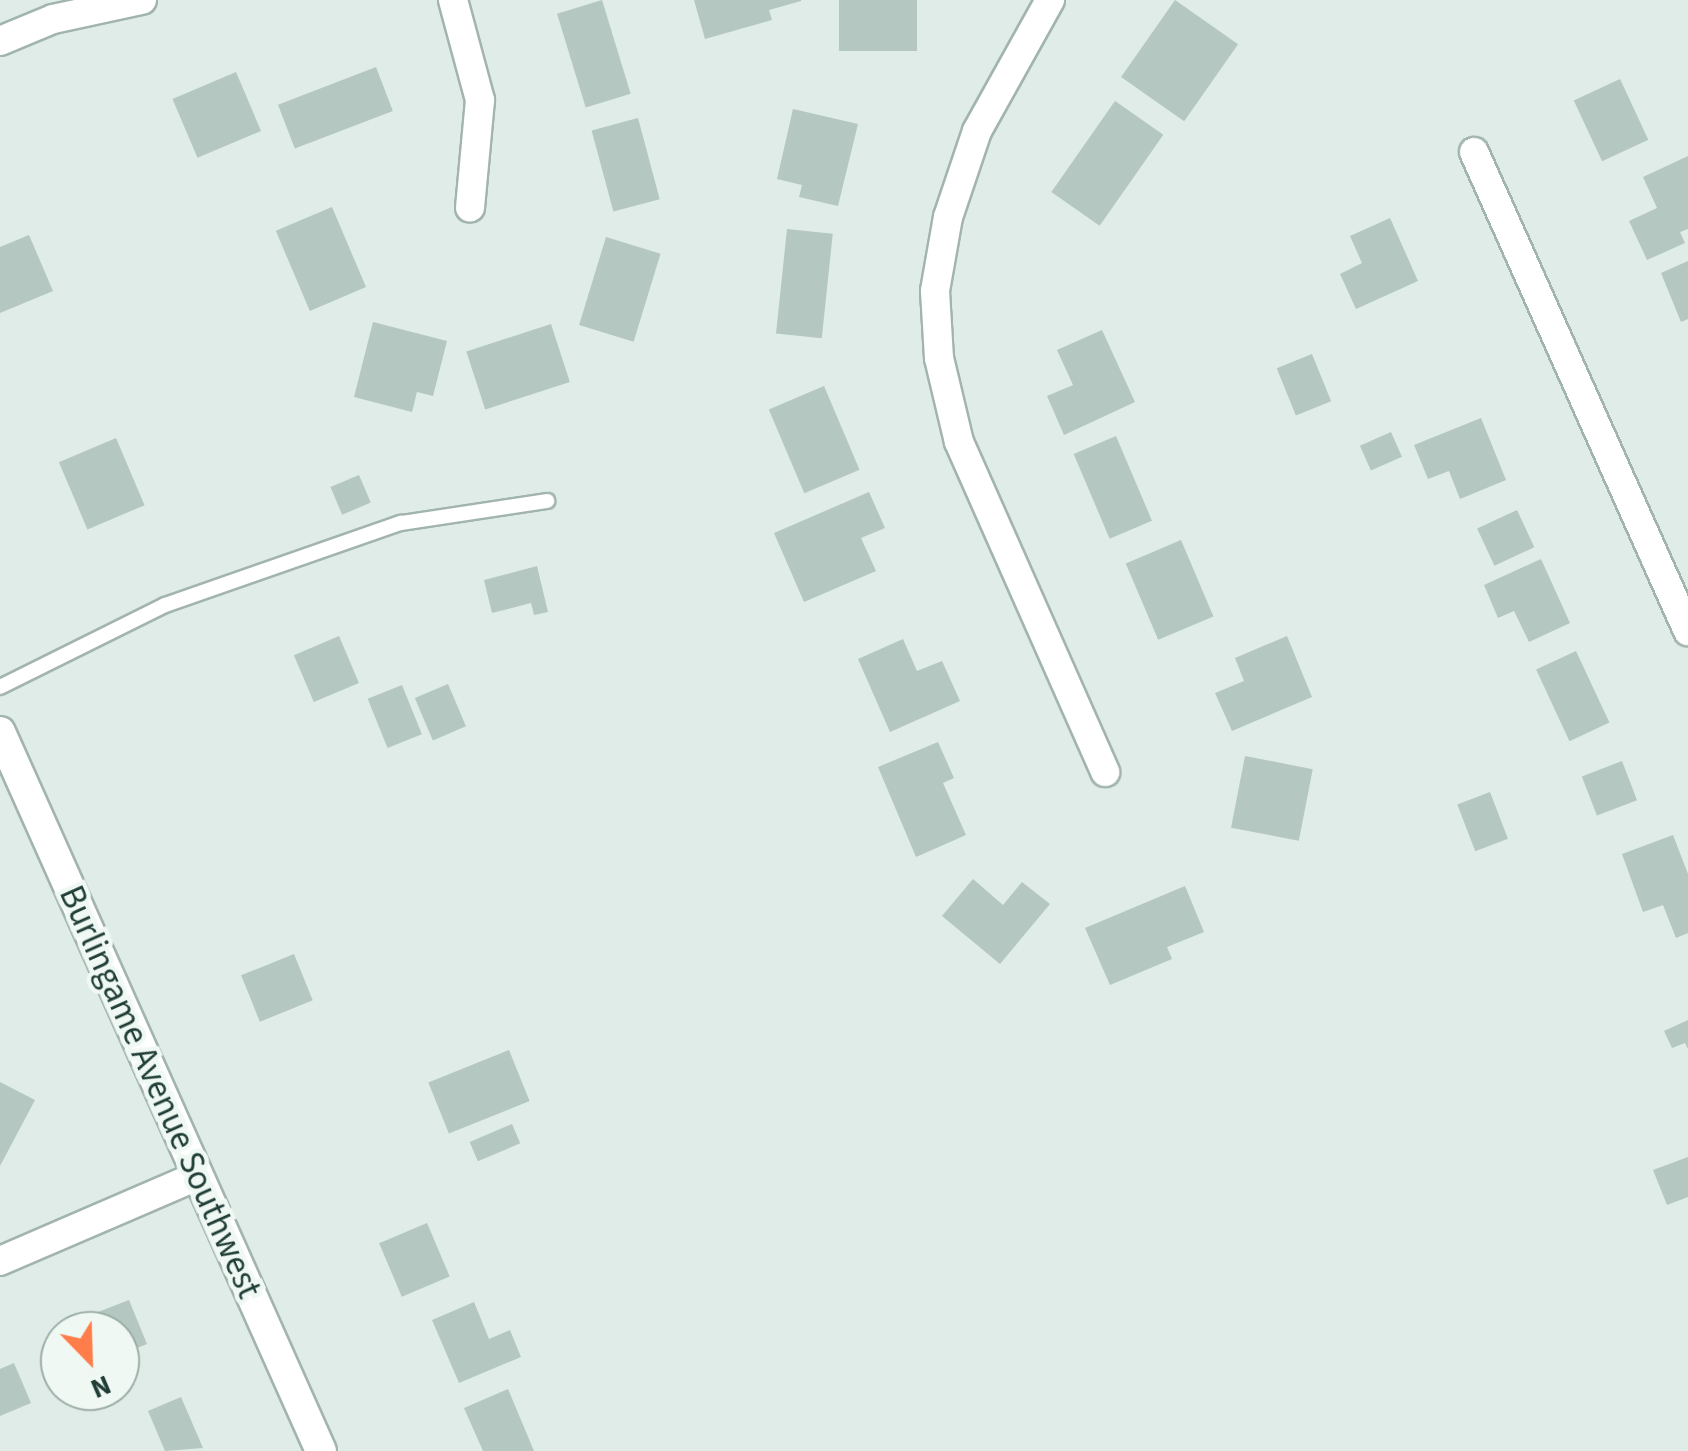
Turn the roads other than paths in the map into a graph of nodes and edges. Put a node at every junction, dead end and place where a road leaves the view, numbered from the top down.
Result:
1 (142, 0) edge
2 (453, 0) edge
3 (1050, 0) edge
4 (0, 41) edge
5 (1474, 152) dead end
6 (470, 208) dead end
7 (547, 501) dead end
8 (1688, 631) edge
9 (0, 688) edge
10 (0, 732) edge
11 (1105, 772) dead end
12 (197, 1176) junction
13 (0, 1260) edge
14 (321, 1451) edge

1 - 4 street
2 - 6 street
3 - 11 street
5 - 8 street
7 - 9 lane
10 - 12 street, Burlingame Avenue Southwest
12 - 13 street
12 - 14 street, Burlingame Avenue Southwest

